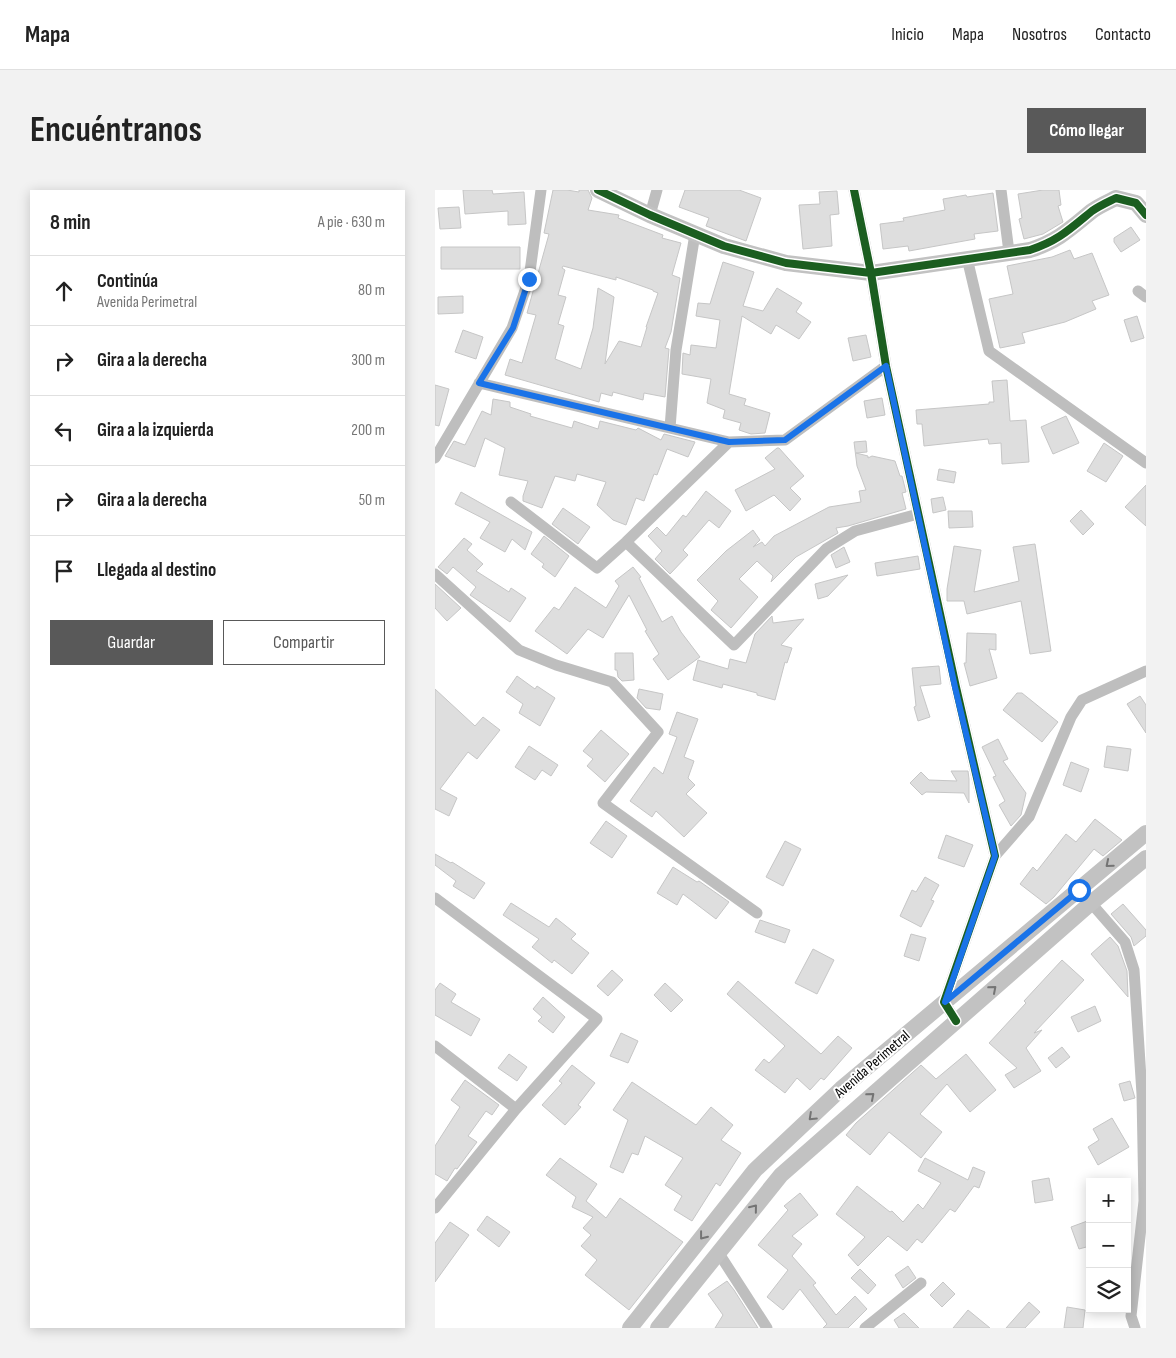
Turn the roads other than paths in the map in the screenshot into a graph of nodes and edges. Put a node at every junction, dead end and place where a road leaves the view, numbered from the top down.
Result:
1 (541, 190) edge
2 (597, 190) edge
3 (657, 190) edge
4 (854, 190) edge
5 (1001, 190) edge
6 (650, 215) junction
7 (1146, 215) edge
8 (695, 234) junction
9 (1009, 252) junction
10 (967, 258) junction
11 (871, 273) junction
12 (886, 366) junction
13 (479, 383) junction
14 (670, 428) junction
15 (729, 442) junction
16 (435, 458) edge
17 (1146, 463) edge
18 (511, 502) dead end
19 (918, 514) junction
20 (626, 542) junction
21 (435, 574) edge
22 (1146, 671) edge
23 (1146, 832) edge
24 (995, 856) junction
25 (1146, 858) edge
26 (435, 898) edge
27 (1091, 903) junction
28 (757, 913) dead end
29 (945, 1002) junction
30 (956, 1021) junction
31 (435, 1046) edge
32 (516, 1109) junction
33 (435, 1189) edge
34 (445, 1197) junction
35 (435, 1208) edge
36 (718, 1252) junction
37 (921, 1283) dead end
38 (630, 1328) edge
39 (658, 1328) edge
40 (767, 1328) edge
41 (865, 1328) edge
42 (1135, 1328) edge

1 - 13 street
2 - 6 main road
3 - 6 street
4 - 11 street
5 - 9 street
6 - 8 main road
7 - 9 main road
8 - 11 main road
8 - 14 street
9 - 10 main road
10 - 11 main road
10 - 17 street
11 - 12 street
12 - 15 street
12 - 19 street
13 - 14 street
13 - 16 street
14 - 15 street
15 - 20 street
18 - 20 street
19 - 20 street
19 - 24 street
21 - 28 street
22 - 24 street
23 -> 29 main road, Avenida Perimetral
24 - 29 street
25 - 27 main road, Avenida Perimetral
26 - 32 street
30 -> 27 main road, Avenida Perimetral
27 - 42 street
29 - 30 street
29 -> 38 main road, Avenida Perimetral
36 -> 30 main road, Avenida Perimetral
31 - 32 street
32 - 34 street
33 - 34 street
34 - 35 street
36 - 39 main road, Avenida Perimetral
36 - 40 street
37 - 41 street

